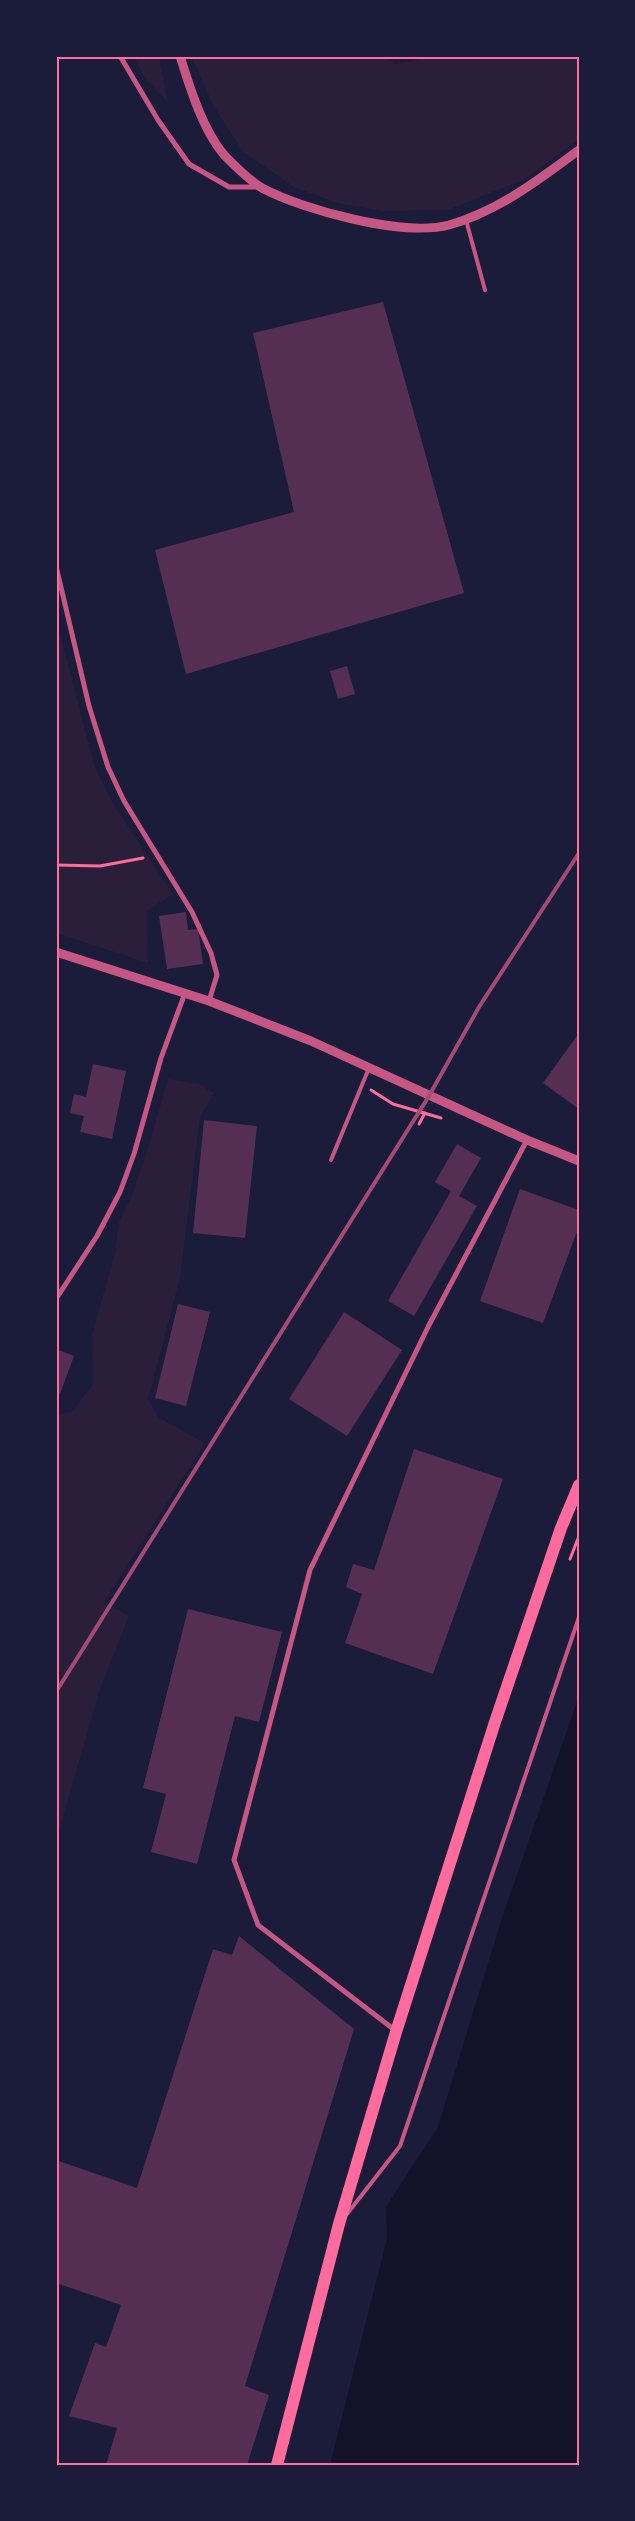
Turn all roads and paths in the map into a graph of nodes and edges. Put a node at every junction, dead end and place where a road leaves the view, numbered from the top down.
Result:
1 (120, 56) edge
2 (180, 56) edge
3 (579, 150) edge
4 (261, 187) junction
5 (466, 219) junction
6 (485, 290) dead end
7 (56, 566) edge
8 (142, 857) dead end
9 (56, 864) edge
10 (56, 952) edge
11 (185, 993) junction
12 (209, 1001) junction
13 (370, 1067) junction
14 (362, 1084) junction
15 (456, 1108) junction
16 (425, 1113) junction
17 (419, 1124) dead end
18 (527, 1140) junction
19 (331, 1160) dead end
20 (579, 1161) edge
21 (56, 1299) edge
22 (579, 1485) edge
23 (579, 1536) edge
24 (569, 1561) dead end
25 (579, 1617) edge
26 (396, 2032) junction
27 (339, 2224) junction
28 (277, 2465) edge

1 - 4 street
2 - 4 street
3 - 5 street
4 - 5 street
5 - 6 lane
7 - 12 street
8 - 9 path
10 - 11 street
11 - 12 street
11 - 21 street
12 - 13 street
13 - 14 lane
13 - 15 street
14 - 16 path
14 - 19 lane
15 - 16 path
15 - 18 street
16 - 17 path
18 - 20 street
18 - 26 street
22 - 26 main road
23 - 24 path
25 - 27 lane
26 - 27 main road
27 - 28 main road

